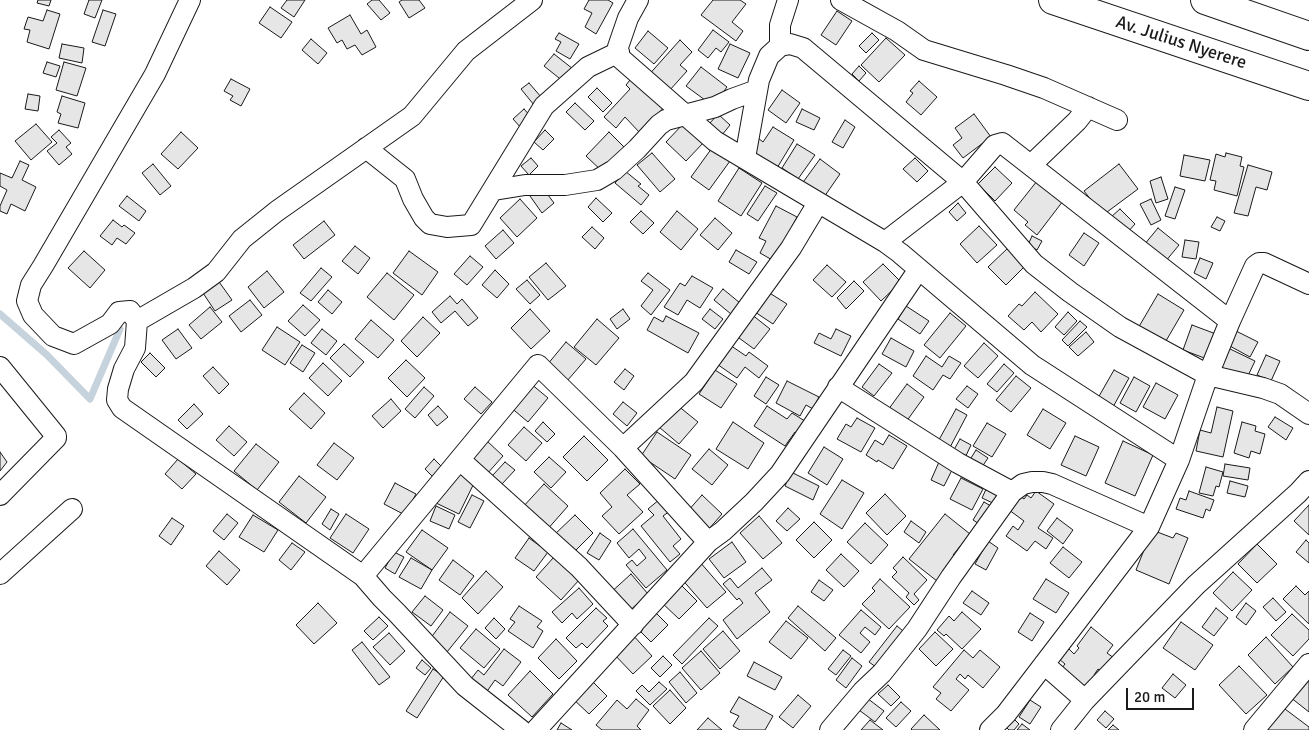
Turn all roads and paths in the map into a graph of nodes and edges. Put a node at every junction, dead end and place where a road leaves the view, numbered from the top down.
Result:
1 (190, 0) edge
2 (532, 0) edge
3 (638, 0) edge
4 (788, 0) edge
5 (841, 0) edge
6 (1053, 0) edge
7 (1205, 0) edge
8 (1309, 36) edge
9 (780, 46) junction
10 (619, 52) junction
11 (1309, 86) edge
12 (757, 90) junction
13 (1088, 107) junction
14 (685, 115) junction
15 (1117, 120) dead end
16 (366, 148) junction
17 (744, 158) junction
18 (1031, 165) junction
19 (963, 182) junction
20 (494, 190) junction
21 (818, 203) junction
22 (885, 242) junction
23 (918, 269) junction
24 (1309, 284) edge
25 (137, 321) junction
26 (1230, 321) junction
27 (0, 367) edge
28 (1208, 375) junction
29 (838, 387) junction
30 (1309, 414) edge
31 (623, 448) junction
32 (460, 460) junction
33 (1179, 460) junction
34 (1309, 480) edge
35 (1012, 492) junction
36 (0, 496) edge
37 (72, 509) dead end
38 (1149, 527) junction
39 (708, 542) junction
40 (0, 574) edge
41 (363, 576) junction
42 (632, 625) junction
43 (1044, 664) junction
44 (1309, 664) edge
45 (1085, 700) junction
46 (521, 730) edge
47 (536, 730) edge
48 (830, 730) edge
49 (990, 730) edge
50 (1060, 730) edge
51 (1254, 730) edge

1 - 25 street
2 - 16 street
3 - 10 street
4 - 9 street
5 - 13 street
6 - 11 main road, Av. Julius Nyerere
7 - 8 main road
9 - 12 street
9 - 19 street
10 - 14 street
10 - 20 street
12 - 14 street
12 - 17 street
13 - 15 street
13 - 18 street
14 - 17 street
14 - 20 street
16 - 20 street
16 - 25 street
17 - 21 street
18 - 19 street
18 - 26 street
19 - 22 street
19 - 28 street
21 - 22 street
21 - 31 street
22 - 23 street
23 - 29 street
23 - 33 street
24 - 26 street
25 - 41 street
26 - 28 street
27 - 36 street
28 - 30 street
28 - 33 street
29 - 35 street
29 - 39 street
31 - 32 street
31 - 39 street
32 - 41 street
32 - 42 street
33 - 38 street
34 - 45 street
35 - 38 street
35 - 48 street
37 - 40 street
38 - 43 street
39 - 42 street
41 - 46 street
42 - 47 street
43 - 45 street
43 - 49 street
44 - 51 street
45 - 50 street

